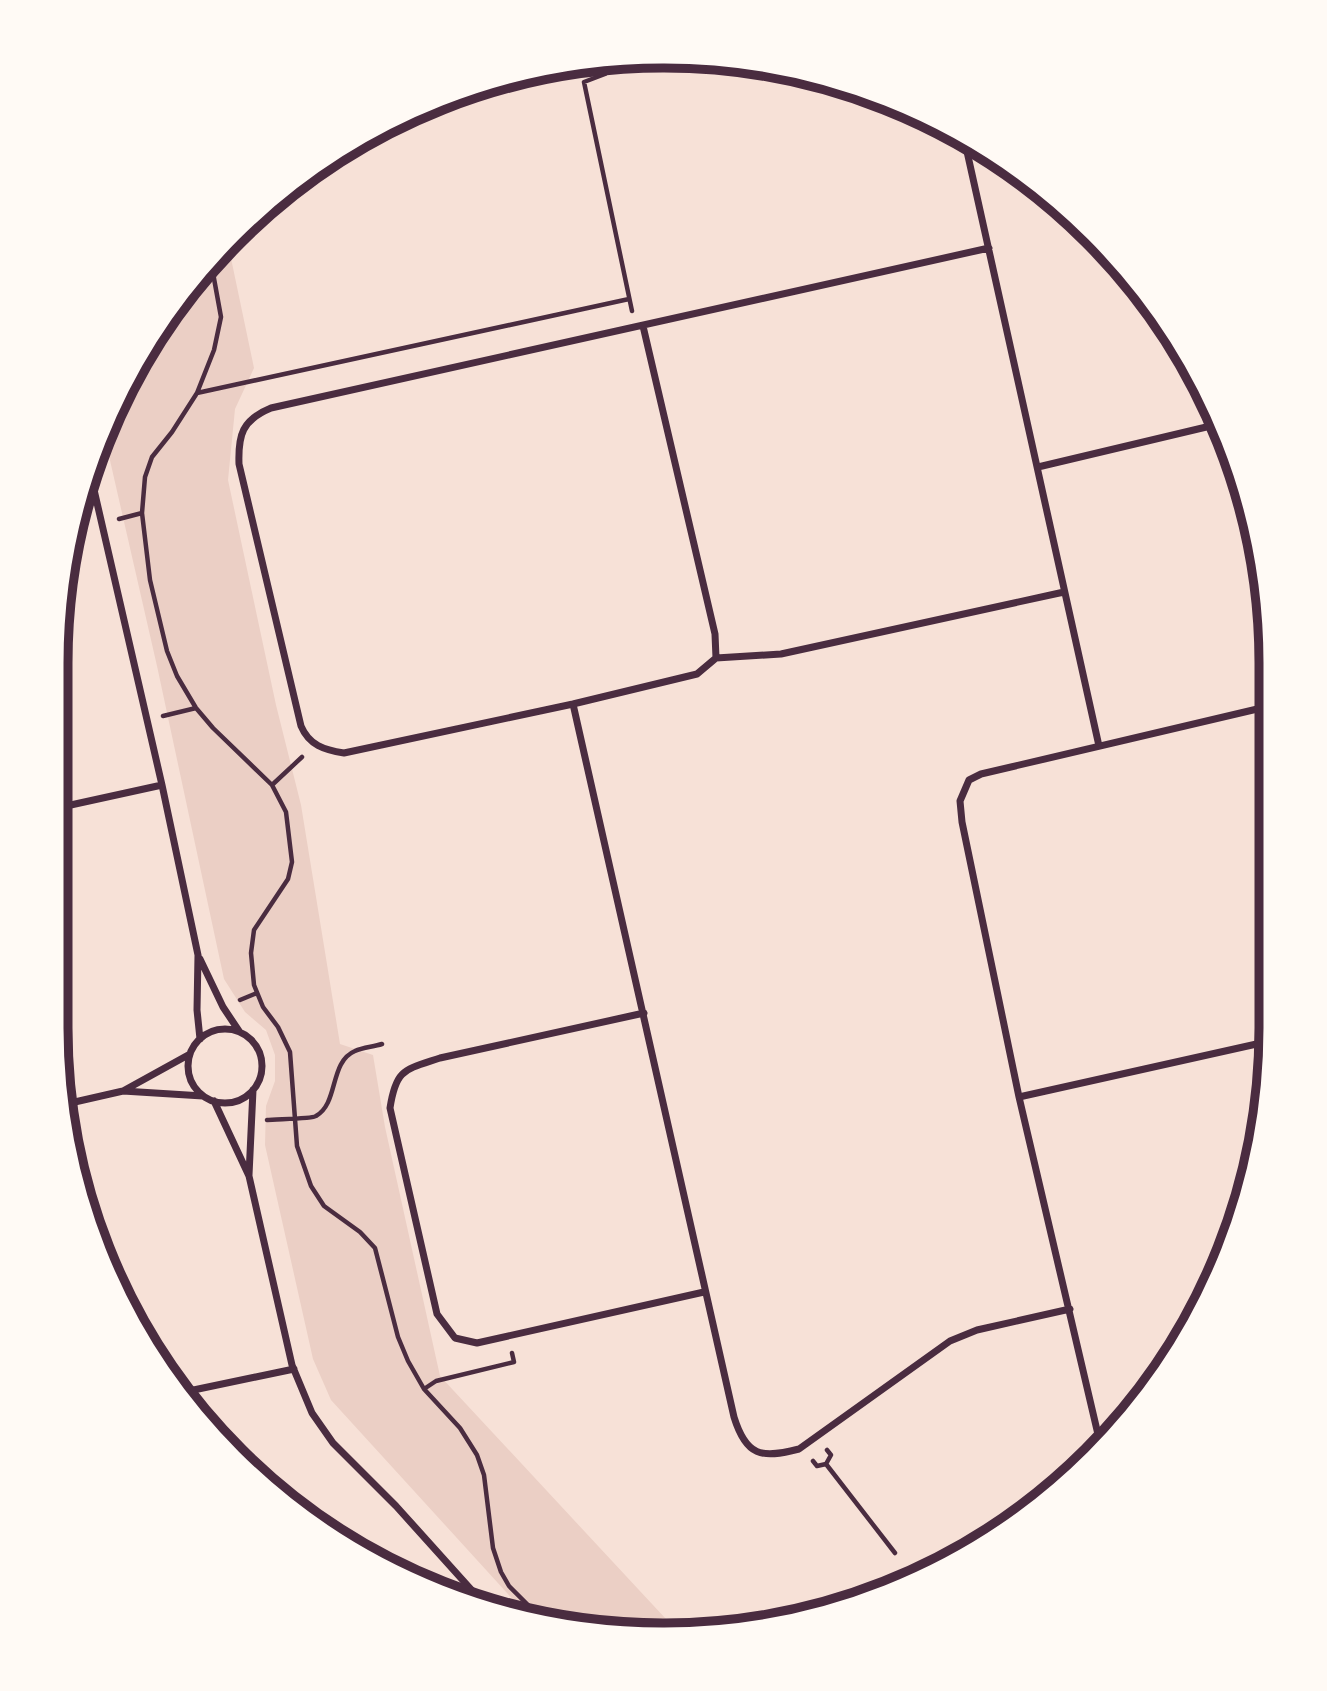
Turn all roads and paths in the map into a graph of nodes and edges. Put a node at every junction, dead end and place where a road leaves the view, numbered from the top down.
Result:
1 (609, 71) edge
2 (967, 152) edge
3 (989, 248) junction
4 (213, 274) edge
5 (629, 299) junction
6 (639, 327) junction
7 (197, 393) junction
8 (1209, 426) edge
9 (1038, 467) junction
10 (94, 491) edge
11 (1064, 592) junction
12 (716, 659) junction
13 (573, 704) junction
14 (197, 708) junction
15 (1259, 709) edge
16 (147, 720) junction
17 (316, 745) junction
18 (1099, 746) junction
19 (162, 785) junction
20 (272, 785) junction
21 (68, 806) edge
22 (198, 955) junction
23 (644, 1013) junction
24 (239, 1031) junction
25 (200, 1039) junction
26 (1258, 1044) edge
27 (382, 1045) dead end
28 (190, 1054) junction
29 (253, 1090) junction
30 (122, 1091) junction
31 (203, 1096) junction
32 (1019, 1097) junction
33 (214, 1101) junction
34 (73, 1102) edge
35 (294, 1117) junction
36 (251, 1121) junction
37 (249, 1176) junction
38 (704, 1292) junction
39 (1070, 1309) junction
40 (507, 1337) junction
41 (294, 1369) junction
42 (424, 1389) junction
43 (191, 1390) edge
44 (1098, 1434) edge
45 (802, 1447) junction
46 (895, 1553) dead end
47 (473, 1591) edge
48 (529, 1607) edge

1 - 5 path
2 - 3 street
3 - 6 street
3 - 9 street
4 - 7 path
5 - 6 path
5 - 7 path
6 - 12 street
6 - 17 street
7 - 14 path
8 - 9 street
9 - 11 street
10 - 16 street
11 - 12 street
11 - 18 street
12 - 13 street
13 - 17 street
13 - 23 street
14 - 16 path
14 - 20 path
15 - 18 street
16 - 19 street
17 - 20 path
18 - 32 street
19 - 21 street
19 - 22 street
20 - 35 path
22 - 24 street
22 - 25 street
23 - 38 street
23 - 40 street
24 - 25 street
24 - 29 street
25 - 28 street
26 - 32 street
27 - 35 path
28 - 30 street
28 - 31 street
29 - 33 street
29 - 36 street
30 - 31 street
30 - 34 street
31 - 33 street
32 - 39 street
33 - 37 street
35 - 36 path
35 - 42 path
36 - 37 street
37 - 41 street
38 - 40 street
38 - 45 street
39 - 44 street
39 - 45 street
40 - 42 path
41 - 43 street
41 - 47 street
42 - 48 path
45 - 46 path

